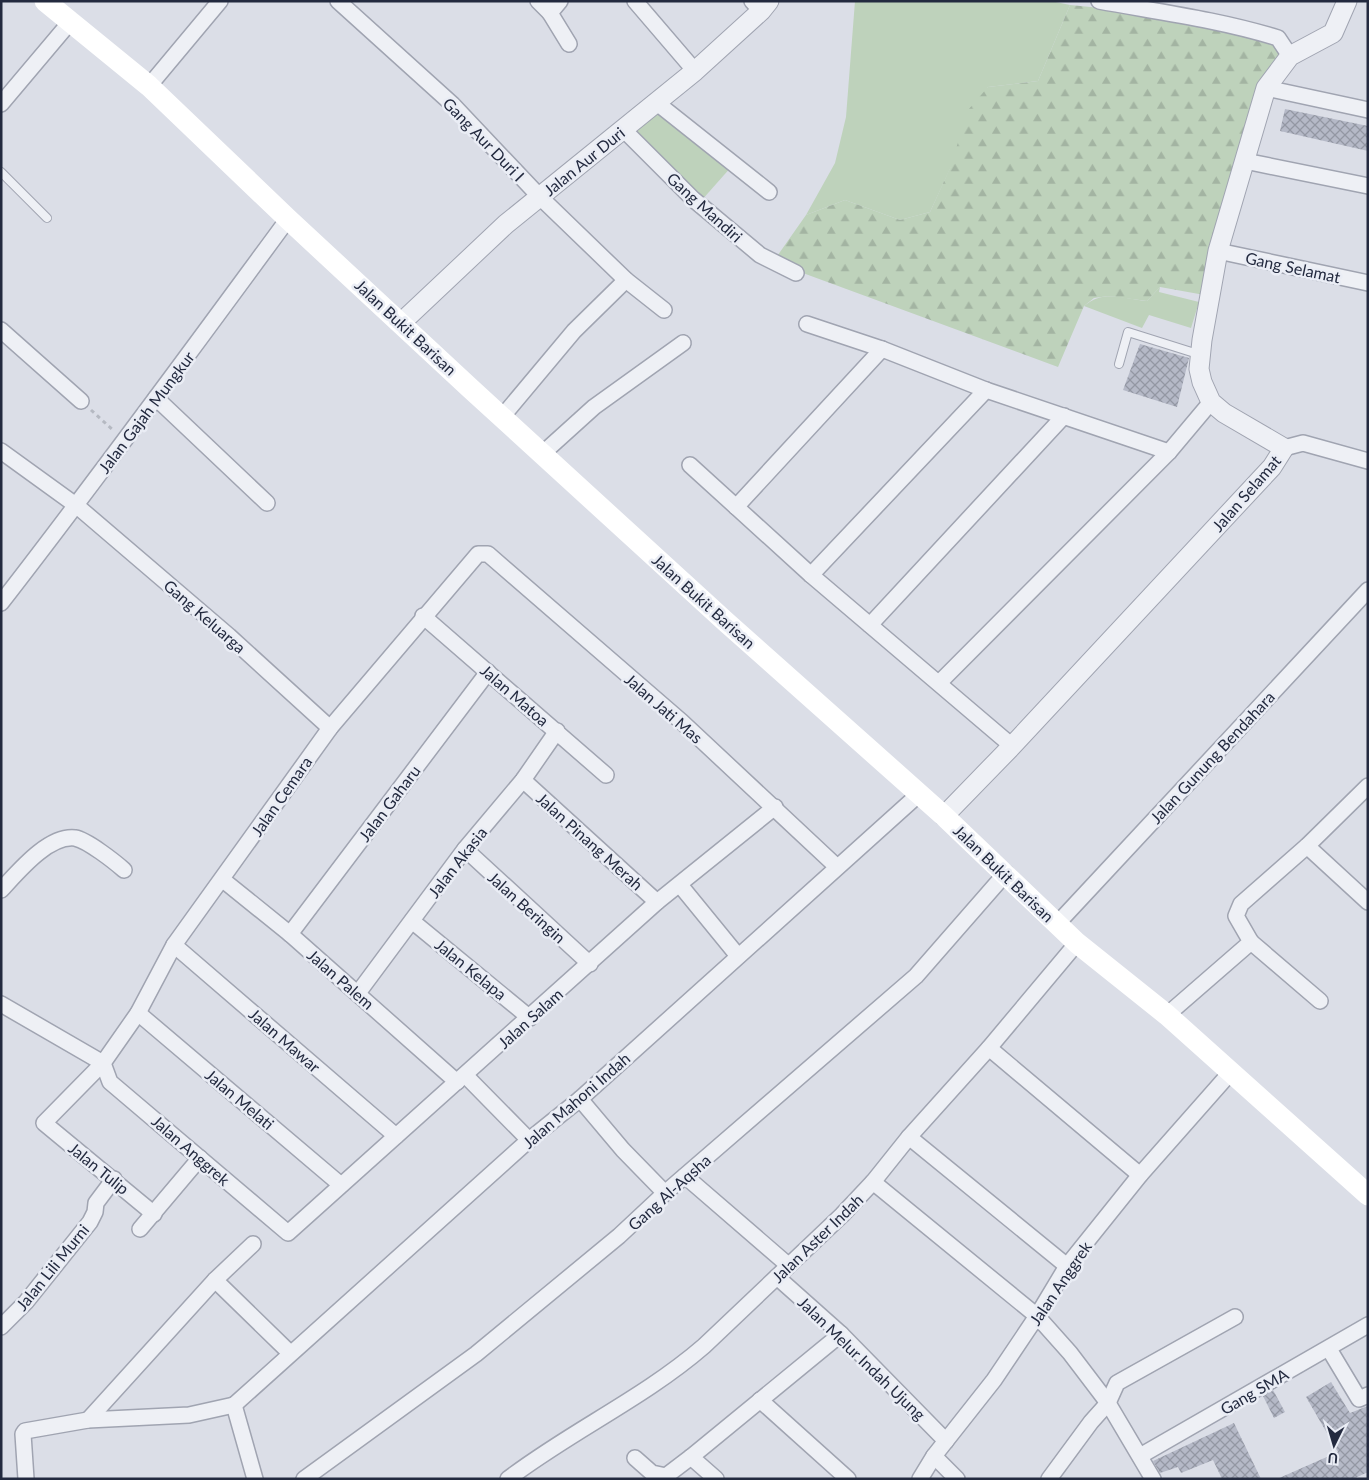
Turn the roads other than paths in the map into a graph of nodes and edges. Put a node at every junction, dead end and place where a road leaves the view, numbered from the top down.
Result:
1 (45, 1) edge
2 (220, 1) edge
3 (338, 1) edge
4 (538, 1) edge
5 (560, 1) edge
6 (634, 1) edge
7 (1099, 1) edge
8 (1347, 1) edge
9 (761, 5) edge
10 (1160, 6) edge
11 (550, 13) junction
12 (71, 21) junction
13 (569, 44) dead end
14 (1290, 56) junction
15 (695, 71) junction
16 (149, 86) junction
17 (1266, 88) junction
18 (657, 103) junction
19 (1, 104) edge
20 (1368, 110) edge
21 (623, 129) junction
22 (1245, 161) junction
23 (1, 172) edge
24 (1368, 186) edge
25 (769, 192) dead end
26 (540, 197) junction
27 (47, 218) dead end
28 (288, 219) junction
29 (1218, 251) junction
30 (796, 273) dead end
31 (626, 280) junction
32 (1368, 283) edge
33 (664, 310) dead end
34 (402, 322) junction
35 (807, 324) dead end
36 (1, 330) edge
37 (682, 344) dead end
38 (882, 349) junction
39 (1201, 355) junction
40 (1118, 364) dead end
41 (986, 390) junction
42 (156, 398) junction
43 (81, 401) road end
44 (1211, 402) junction
45 (1064, 416) junction
46 (502, 417) junction
47 (1284, 448) junction
48 (1, 451) edge
49 (1169, 452) junction
50 (542, 454) junction
51 (1368, 461) edge
52 (690, 465) dead end
53 (267, 503) dead end
54 (77, 506) junction
55 (736, 507) junction
56 (488, 554) joint
57 (811, 575) junction
58 (1368, 590) edge
59 (1, 602) edge
60 (423, 616) junction
61 (870, 625) junction
62 (488, 672) junction
63 (939, 682) junction
64 (330, 728) junction
65 (557, 731) junction
66 (1012, 746) junction
67 (606, 775) dead end
68 (523, 780) junction
69 (1368, 786) edge
70 (918, 795) junction
71 (775, 807) junction
72 (944, 816) junction
73 (1307, 846) junction
74 (465, 849) junction
75 (836, 866) junction
76 (124, 870) dead end
77 (1006, 873) junction
78 (223, 880) junction
79 (680, 885) junction
80 (1, 890) edge
81 (657, 902) junction
82 (1368, 902) edge
83 (412, 921) junction
84 (1057, 924) junction
85 (290, 934) junction
86 (1251, 942) junction
87 (1077, 943) junction
88 (174, 945) junction
89 (738, 956) junction
90 (590, 964) junction
91 (358, 993) junction
92 (1320, 1001) dead end
93 (1, 1004) edge
94 (138, 1013) junction
95 (1167, 1015) junction
96 (530, 1018) junction
97 (989, 1048) junction
98 (103, 1063) junction
99 (1230, 1073) junction
100 (462, 1078) junction
101 (580, 1099) junction
102 (44, 1123) joint
103 (396, 1136) junction
104 (909, 1137) junction
105 (529, 1140) junction
106 (200, 1158) junction
107 (1140, 1175) junction
108 (685, 1176) junction
109 (114, 1180) junction
110 (873, 1182) junction
111 (341, 1185) junction
112 (665, 1193) junction
113 (1367, 1194) edge
114 (154, 1214) junction
115 (140, 1229) dead end
116 (288, 1233) joint
117 (253, 1244) dead end
118 (788, 1265) junction
119 (1067, 1266) junction
120 (777, 1277) junction
121 (215, 1280) junction
122 (1037, 1316) junction
123 (1235, 1317) dead end
124 (1368, 1325) edge
125 (1, 1327) edge
126 (841, 1334) junction
127 (1329, 1348) junction
128 (290, 1353) junction
129 (1368, 1395) edge
130 (760, 1400) junction
131 (1108, 1403) junction
132 (234, 1405) junction
133 (88, 1420) junction
134 (946, 1441) junction
135 (934, 1456) junction
136 (1140, 1456) junction
137 (691, 1457) junction
138 (634, 1458) dead end
139 (26, 1479) edge
140 (255, 1479) edge
141 (304, 1479) edge
142 (508, 1479) edge
143 (716, 1479) edge
144 (848, 1479) edge
145 (920, 1479) edge
146 (957, 1479) edge
147 (1049, 1479) edge
148 (1153, 1479) edge

1 - 12 main road, Jalan Bukit Barisan
2 - 16 street
3 - 26 street, Gang Aur Duri I
4 - 11 street
5 - 11 street
6 - 15 street
7 - 10 street
8 - 14 street
9 - 15 street, Jalan Aur Duri
10 - 14 street
11 - 13 street
12 - 16 main road, Jalan Bukit Barisan
12 - 19 street
14 - 17 street
15 - 18 street, Jalan Aur Duri
16 - 28 main road, Jalan Bukit Barisan
17 - 20 street
17 - 22 street
18 - 21 street, Jalan Aur Duri
18 - 25 street
21 - 26 street, Jalan Aur Duri
21 - 30 street, Gang Mandiri
22 - 24 street
22 - 29 street
23 - 27 lane
26 - 31 street, Gang Aur Duri I
26 - 34 street, Jalan Aur Duri
28 - 34 main road, Jalan Bukit Barisan
28 - 42 street, Jalan Gajah Mungkur
29 - 32 street, Gang Selamat
29 - 39 street
31 - 33 street, Gang Aur Duri I
31 - 46 street
34 - 46 main road, Jalan Bukit Barisan
35 - 38 street
36 - 43 street
37 - 50 street
38 - 41 street
38 - 55 street
39 - 40 lane
39 - 44 street
41 - 45 street
41 - 57 street
42 - 53 street
42 - 54 street, Jalan Gajah Mungkur
44 - 47 street, Jalan Selamat
44 - 49 street
45 - 49 street
45 - 61 street
46 - 50 main road, Jalan Bukit Barisan
47 - 51 street
47 - 66 street, Jalan Selamat
48 - 54 street, Gang Keluarga
49 - 63 street
50 - 70 main road, Jalan Bukit Barisan
52 - 55 street
54 - 59 street, Jalan Gajah Mungkur
54 - 64 street, Gang Keluarga
55 - 57 street
56 - 60 street, Jalan Cemara
56 - 71 street, Jalan Jati Mas
57 - 61 street
58 - 84 street, Jalan Gunung Bendahara
60 - 62 street, Jalan Matoa
60 - 64 street, Jalan Cemara
61 - 63 street
62 - 65 street, Jalan Matoa
62 - 85 street, Jalan Gaharu
63 - 66 street
64 - 78 street, Jalan Cemara
65 - 67 street, Jalan Matoa
65 - 68 street, Jalan Akasia
66 - 72 street, Jalan Selamat
68 - 74 street, Jalan Akasia
68 - 81 street, Jalan Pinang Merah
69 - 73 street
70 - 72 main road, Jalan Bukit Barisan
70 - 75 street, Jalan Mahoni Indah
71 - 75 street, Jalan Jati Mas
71 - 79 street, Jalan Salam
72 - 77 main road, Jalan Bukit Barisan
73 - 82 street
73 - 86 street
74 - 83 street, Jalan Akasia
74 - 90 street, Jalan Beringin
75 - 89 street, Jalan Mahoni Indah
76 - 80 street
77 - 84 main road, Jalan Bukit Barisan
77 - 108 street, Gang Al-Aqsha
78 - 85 street, Jalan Palem
78 - 88 street, Jalan Cemara
79 - 81 street, Jalan Salam
79 - 89 street
81 - 90 street, Jalan Salam
83 - 91 street, Jalan Akasia
83 - 96 street, Jalan Kelapa
84 - 87 main road, Jalan Bukit Barisan
85 - 91 street, Jalan Palem
86 - 92 street
86 - 95 street
87 - 95 main road, Jalan Bukit Barisan
87 - 97 street, Jalan Aster Indah
88 - 94 street, Jalan Cemara
88 - 103 street, Jalan Mawar
89 - 101 street, Jalan Mahoni Indah
90 - 96 street, Jalan Salam
91 - 100 street, Jalan Palem
93 - 98 street
94 - 98 street, Jalan Cemara
94 - 111 street, Jalan Melati
95 - 99 main road, Jalan Bukit Barisan
96 - 100 street, Jalan Salam
97 - 104 street, Jalan Aster Indah
97 - 107 street
98 - 102 street, Jalan Cemara
98 - 106 street, Jalan Anggrek
99 - 107 street, Jalan Anggrek
99 - 113 main road, Jalan Bukit Barisan
100 - 103 street, Jalan Salam
100 - 105 street, Jalan Palem
101 - 105 street, Jalan Mahoni Indah
101 - 112 street
102 - 109 street, Jalan Tulip
103 - 111 street, Jalan Salam
104 - 110 street, Jalan Aster Indah
104 - 119 street
105 - 128 street, Jalan Mahoni Indah
106 - 114 street
106 - 116 street, Jalan Anggrek
107 - 119 street, Jalan Anggrek
108 - 112 street, Gang Al-Aqsha
108 - 118 street
109 - 114 street, Jalan Tulip
109 - 125 street, Jalan Lili Murni
110 - 118 street, Jalan Aster Indah
110 - 122 street
111 - 116 street, Jalan Salam
112 - 141 street, Gang Al-Aqsha
114 - 115 street
117 - 121 street
118 - 120 street, Jalan Aster Indah
119 - 122 street, Jalan Anggrek
120 - 126 street, Jalan Melur Indah Ujung
120 - 142 street, Jalan Aster Indah
121 - 128 street
121 - 133 street
122 - 131 street
122 - 134 street, Jalan Anggrek
123 - 131 street
124 - 127 street, Gang SMA
126 - 130 street
126 - 134 street, Jalan Melur Indah Ujung
127 - 129 street
127 - 136 street, Gang SMA
128 - 132 street, Jalan Mahoni Indah
130 - 137 street
130 - 144 street
131 - 136 street
131 - 147 street
132 - 133 street
132 - 140 street
133 - 139 street
134 - 135 street, Jalan Anggrek
135 - 145 street, Jalan Anggrek
135 - 146 street
136 - 148 street
137 - 138 street
137 - 143 street

